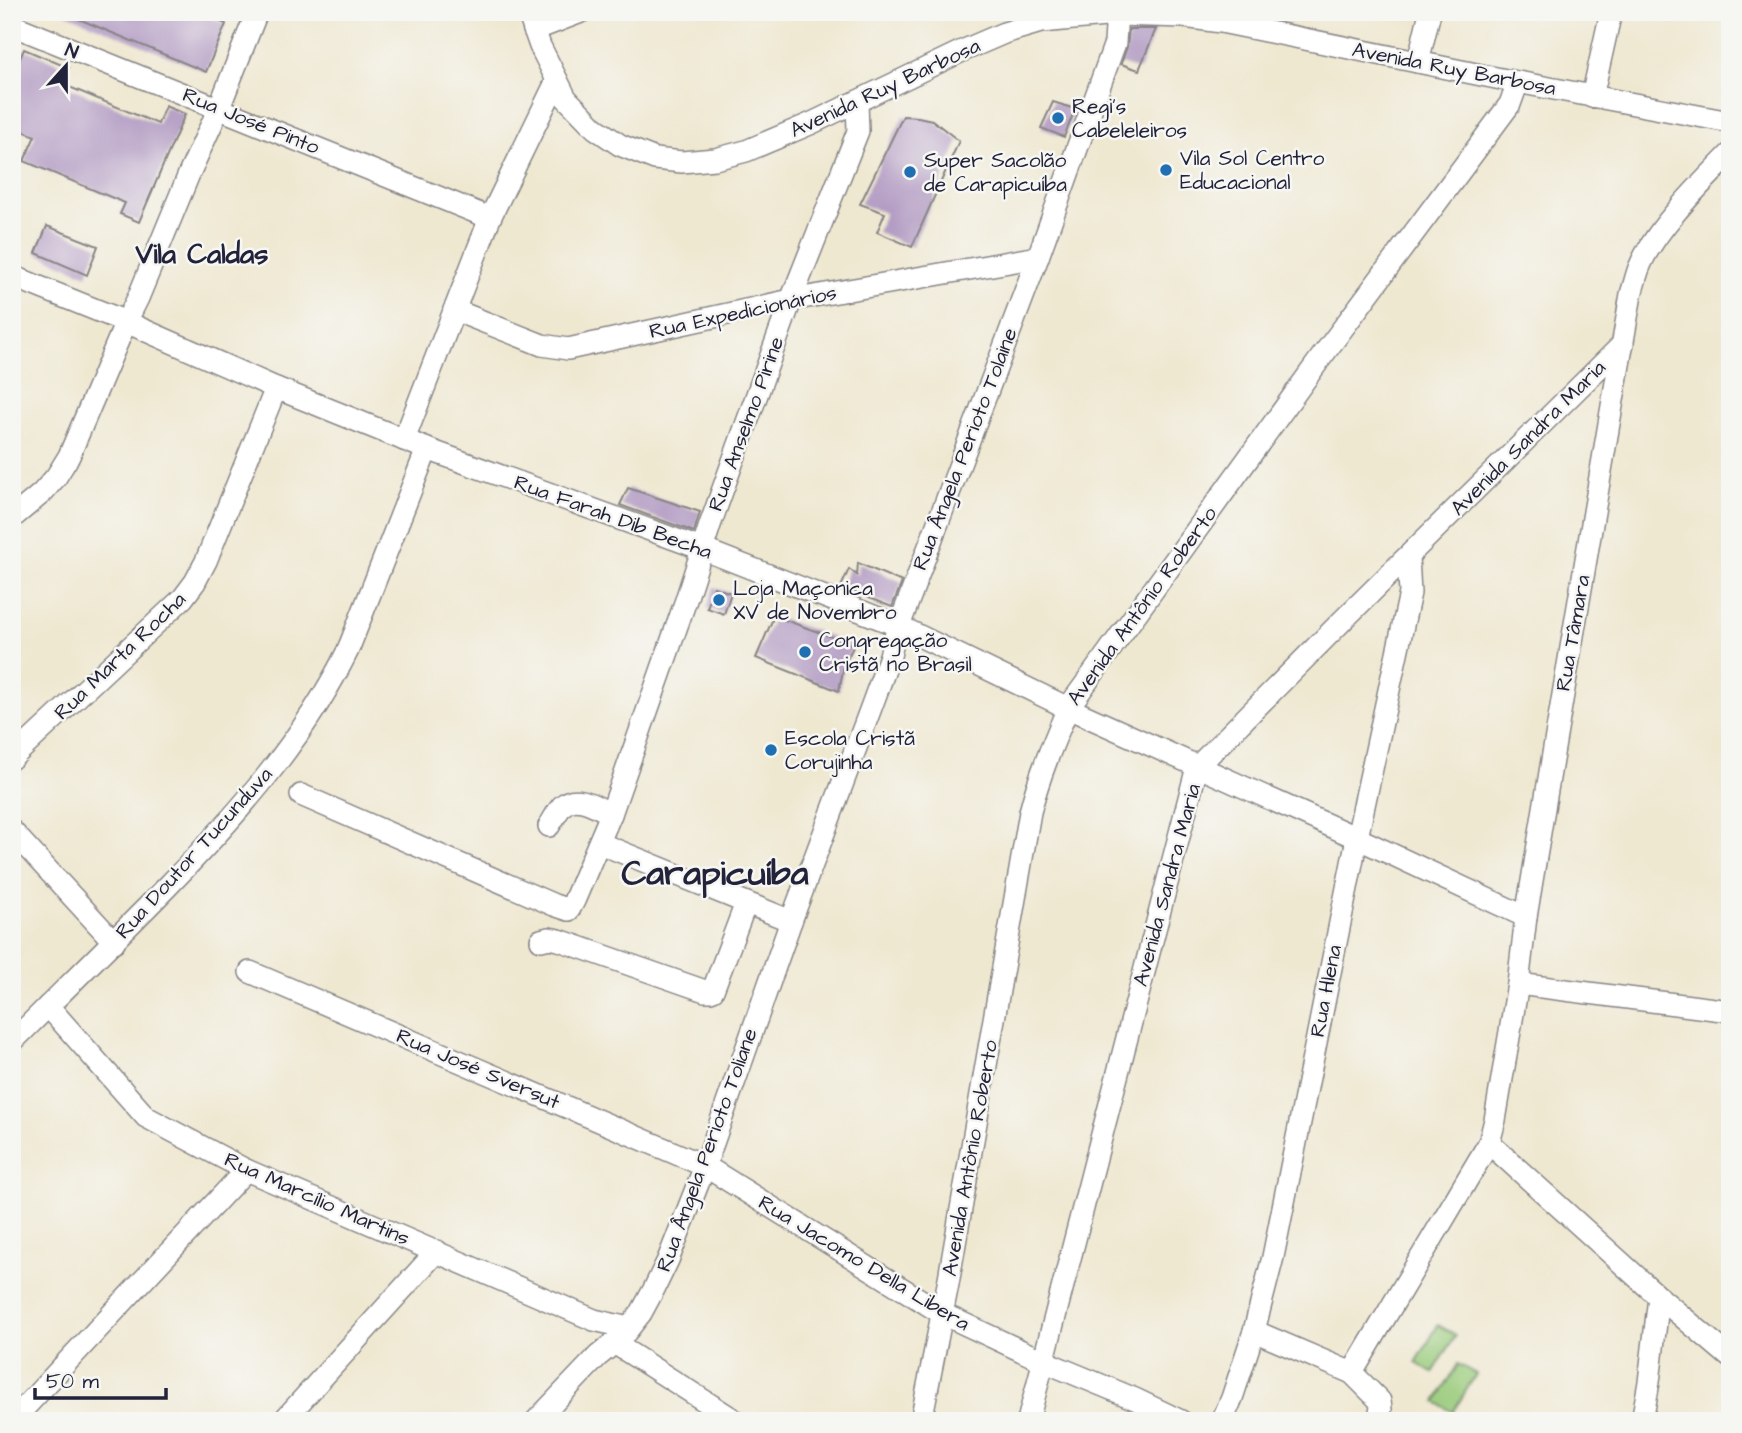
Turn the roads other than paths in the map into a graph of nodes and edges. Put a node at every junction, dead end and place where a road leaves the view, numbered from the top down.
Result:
1 (257, 12) edge
2 (582, 12) edge
3 (1430, 12) edge
4 (1611, 12) edge
5 (1117, 14) edge
6 (1035, 17) edge
7 (531, 21) edge
8 (1269, 22) edge
9 (12, 25) edge
10 (1418, 62) junction
11 (557, 80) junction
12 (1518, 82) junction
13 (1592, 97) junction
14 (857, 102) junction
15 (219, 108) junction
16 (1730, 122) edge
17 (1730, 153) edge
18 (490, 218) junction
19 (1038, 257) junction
20 (12, 276) edge
21 (791, 300) junction
22 (454, 310) junction
23 (126, 322) junction
24 (1623, 344) junction
25 (276, 387) junction
26 (404, 440) junction
27 (427, 449) junction
28 (12, 518) edge
29 (702, 549) junction
30 (1408, 557) junction
31 (899, 626) junction
32 (1068, 708) junction
33 (12, 758) edge
34 (1197, 768) junction
35 (301, 795) dead end
36 (611, 814) junction
37 (549, 827) dead end
38 (12, 831) edge
39 (1357, 838) junction
40 (599, 843) junction
41 (746, 903) junction
42 (1526, 917) junction
43 (790, 921) junction
44 (541, 940) dead end
45 (114, 942) junction
46 (250, 972) dead end
47 (1518, 984) junction
48 (48, 1006) junction
49 (1730, 1011) edge
50 (12, 1042) edge
51 (1489, 1143) junction
52 (705, 1166) junction
53 (246, 1170) junction
54 (437, 1251) junction
55 (1659, 1297) junction
56 (943, 1314) junction
57 (1254, 1331) junction
58 (622, 1336) junction
59 (1730, 1357) edge
60 (1042, 1360) junction
61 (1352, 1373) junction
62 (1378, 1419) edge
63 (12, 1421) edge
64 (283, 1421) edge
65 (536, 1421) edge
66 (736, 1421) edge
67 (921, 1421) edge
68 (1028, 1421) edge
69 (1181, 1421) edge
70 (1222, 1421) edge
71 (1642, 1421) edge

1 - 15 street
2 - 7 street
3 - 10 street
4 - 13 street
5 - 6 street, Avenida Ruy Barbosa
5 - 8 street, Avenida Ruy Barbosa
5 - 19 street, Rua Ângela Perioto Tolaine
6 - 14 street, Avenida Ruy Barbosa
7 - 11 street, Avenida Ruy Barbosa
8 - 10 street, Avenida Ruy Barbosa
9 - 15 street, Rua José Pinto
10 - 12 street, Avenida Ruy Barbosa
11 - 14 street, Avenida Ruy Barbosa
11 - 18 street
12 - 13 street, Avenida Ruy Barbosa
12 - 32 street, Avenida Antônio Roberto
13 - 16 street, Avenida Ruy Barbosa
14 - 21 street, Rua Anselmo Pirine
15 - 18 street, Rua José Pinto
15 - 23 street
17 - 24 street, Rua Tâmara
18 - 22 street
19 - 21 street, Rua Expedicionários
19 - 31 street, Rua Ângela Perioto Tolaine
20 - 23 street, Rua Farah Dib Becha
21 - 22 street, Rua Expedicionários
21 - 29 street, Rua Anselmo Pirine
22 - 26 street
23 - 25 street, Rua Farah Dib Becha
23 - 28 street
24 - 30 street, Avenida Sandra Maria
24 - 42 street, Rua Tâmara
25 - 26 street, Rua Farah Dib Becha
25 - 33 street, Rua Marta Rocha
26 - 27 street, Rua Farah Dib Becha
27 - 29 street, Rua Farah Dib Becha
27 - 45 street, Rua Doutor Tucunduva
29 - 31 street, Rua Farah Dib Becha
29 - 36 street, Rua Anselmo Pirine
30 - 34 street, Avenida Sandra Maria
30 - 39 street, Rua Hlena
31 - 32 street, Rua Farah Dib Becha
31 - 43 street, Rua Ângela Perioto Tolaine
32 - 34 street, Rua Farah Dib Becha
32 - 56 street, Avenida Antônio Roberto
34 - 39 street, Rua Farah Dib Becha
34 - 60 street, Avenida Sandra Maria
35 - 40 street, Rua Anselmo Pirine
36 - 37 street
36 - 40 street, Rua Anselmo Pirine
38 - 45 street
39 - 42 street, Rua Farah Dib Becha
39 - 57 street, Rua Hlena
40 - 41 street
41 - 43 street
41 - 44 street
42 - 47 street, Rua Tâmara
43 - 52 street, Rua Ângela Perioto Toliane
45 - 48 street, Rua Doutor Tucunduva
46 - 52 street, Rua José Sversut
47 - 49 street
47 - 51 street, Rua Tâmara
48 - 50 street, Rua Doutor Tucunduva
48 - 53 street, Rua Marcílio Martins
51 - 55 street
51 - 61 street, Rua Tâmara
52 - 56 street, Rua Jacomo Della Libera
52 - 58 street, Rua Ângela Perioto Toliane
53 - 54 street, Rua Marcílio Martins
53 - 63 street
54 - 58 street, Rua Marcílio Martins
54 - 64 street
55 - 59 street
55 - 71 street
56 - 60 street, Rua Jacomo Della Libera
56 - 67 street, Avenida Antônio Roberto
57 - 61 street
57 - 70 street, Rua Hlena
58 - 65 street, Rua Ângela Perioto Toliane
58 - 66 street, Rua Marcílio Martins
60 - 68 street, Avenida Sandra Maria
60 - 69 street, Rua Jacomo Della Libera
61 - 62 street

